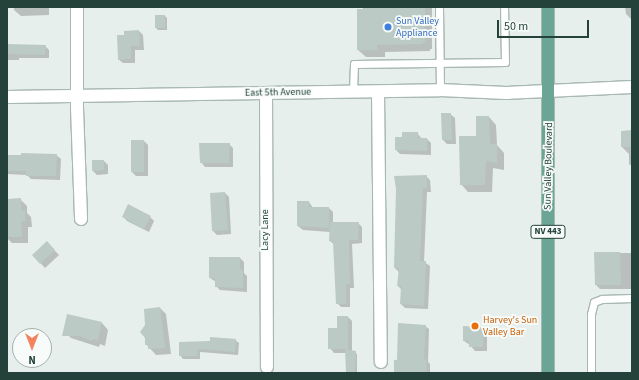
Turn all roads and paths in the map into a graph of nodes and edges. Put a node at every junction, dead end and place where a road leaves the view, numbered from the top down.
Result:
1 (77, 7) edge
2 (440, 7) edge
3 (504, 7) edge
4 (548, 7) edge
5 (440, 63) junction
6 (632, 87) edge
7 (440, 90) junction
8 (550, 91) junction
9 (353, 92) junction
10 (378, 92) junction
11 (266, 93) junction
12 (78, 96) junction
13 (7, 97) edge
14 (81, 219) dead end
15 (632, 298) edge
16 (381, 362) dead end
17 (267, 367) dead end
18 (548, 373) edge
19 (591, 373) edge

1 - 12 street
2 - 5 lane
3 - 5 lane
4 - 8 main road, Sun Valley Boulevard / NV 443
5 - 7 lane
5 - 9 lane
6 - 8 street, East 5th Avenue
7 - 8 street, East 5th Avenue
7 - 10 street, East 5th Avenue
8 - 18 main road, Sun Valley Boulevard / NV 443
9 - 10 street, East 5th Avenue
9 - 11 street, East 5th Avenue
10 - 16 street
11 - 12 street, East 5th Avenue
11 - 17 street, Lacy Lane
12 - 13 street, East 5th Avenue
12 - 14 street
15 - 19 lane

